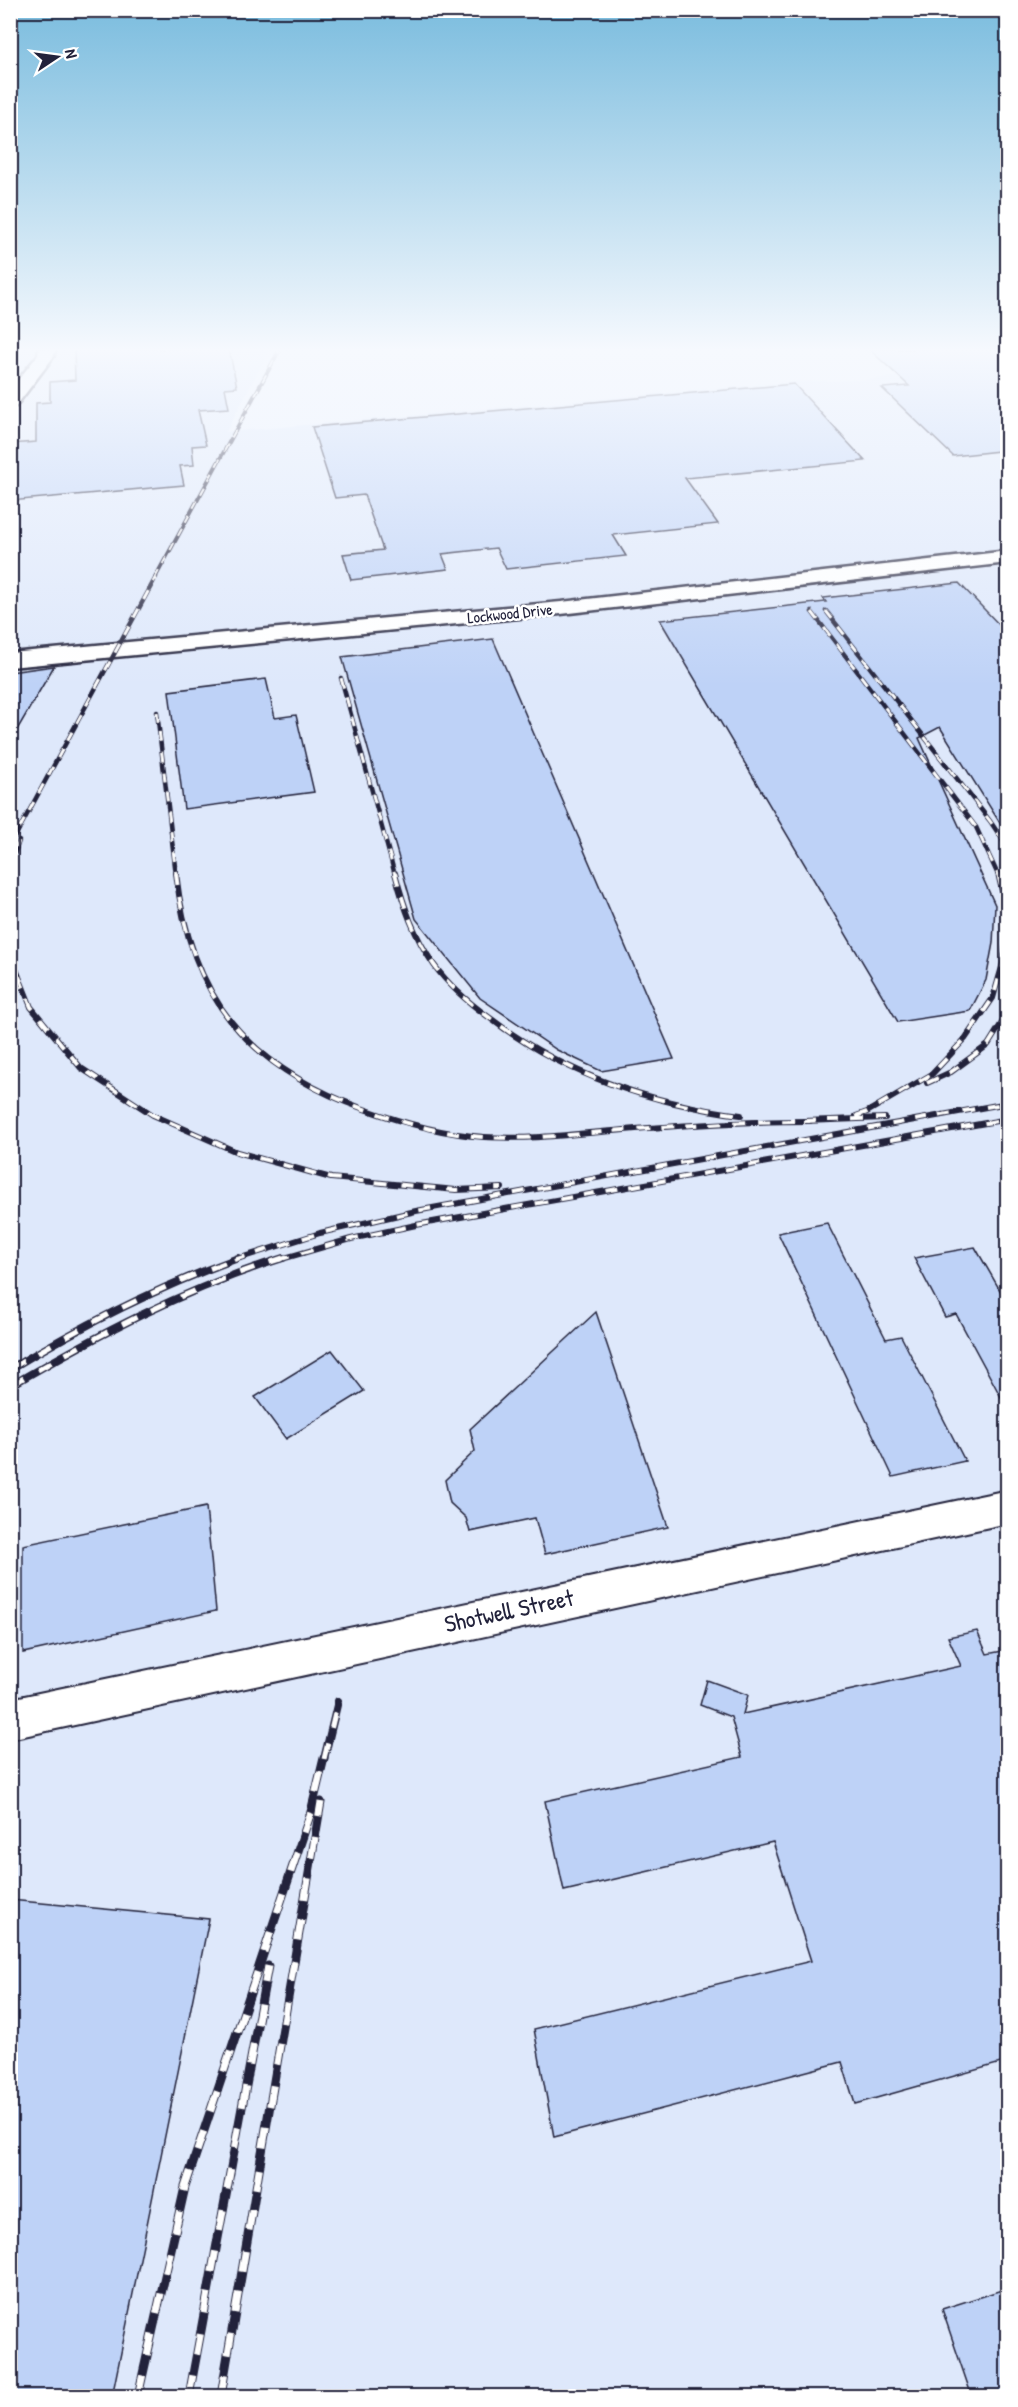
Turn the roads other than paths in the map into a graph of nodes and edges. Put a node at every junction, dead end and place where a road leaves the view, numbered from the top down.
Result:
1 (1008, 539) edge
2 (1008, 557) edge
3 (211, 621) dead end
4 (50, 636) dead end
5 (10, 640) edge
6 (10, 660) edge
7 (1008, 1506) edge
8 (10, 1719) edge

1 - 3 main road, Lockwood Drive
2 - 6 main road, Lockwood Drive
4 - 5 main road
7 - 8 street, Shotwell Street

